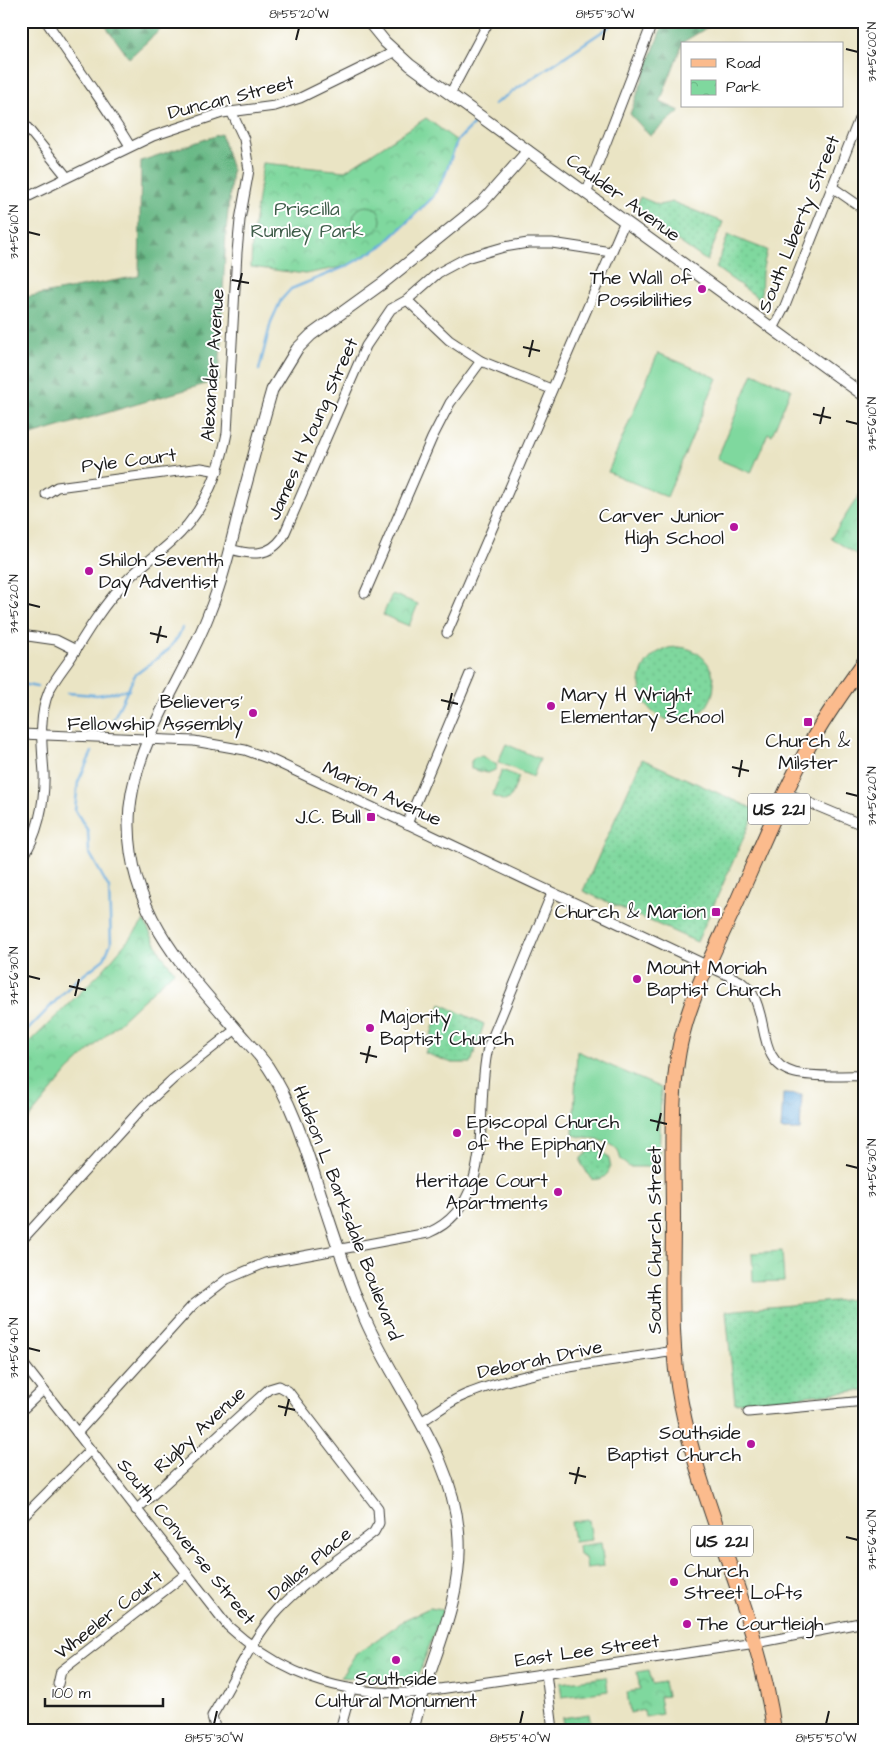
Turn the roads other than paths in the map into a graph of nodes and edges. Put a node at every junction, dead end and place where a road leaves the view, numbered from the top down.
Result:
1 (46, 21) edge
2 (368, 21) edge
3 (489, 21) edge
4 (653, 21) edge
5 (394, 52) junction
6 (450, 94) junction
7 (865, 104) edge
8 (231, 111) junction
9 (21, 120) edge
10 (130, 146) junction
11 (528, 151) junction
12 (67, 177) junction
13 (832, 187) junction
14 (586, 194) junction
15 (21, 200) edge
16 (865, 210) edge
17 (624, 221) junction
18 (611, 252) junction
19 (407, 300) junction
20 (773, 328) junction
21 (481, 361) junction
22 (551, 389) junction
23 (865, 396) edge
24 (218, 471) junction
25 (46, 494) dead end
26 (230, 549) junction
27 (365, 593) dead end
28 (447, 633) dead end
29 (21, 635) edge
30 (76, 650) junction
31 (865, 661) edge
32 (470, 674) dead end
33 (21, 734) edge
34 (42, 734) junction
35 (149, 739) junction
36 (786, 793) junction
37 (407, 824) junction
38 (865, 826) edge
39 (21, 860) edge
40 (552, 893) junction
41 (708, 966) junction
42 (236, 1028) junction
43 (865, 1076) edge
44 (21, 1241) edge
45 (339, 1249) junction
46 (675, 1351) junction
47 (21, 1362) edge
48 (43, 1390) junction
49 (865, 1401) edge
50 (21, 1411) edge
51 (748, 1412) dead end
52 (421, 1422) junction
53 (77, 1433) junction
54 (90, 1450) junction
55 (136, 1510) junction
56 (21, 1519) edge
57 (374, 1532) joint
58 (186, 1574) junction
59 (865, 1622) edge
60 (756, 1643) junction
61 (253, 1648) junction
62 (546, 1673) junction
63 (58, 1684) dead end
64 (351, 1690) junction
65 (423, 1691) junction
66 (215, 1727) dead end
67 (340, 1730) edge
68 (413, 1730) edge
69 (553, 1730) edge
70 (774, 1730) edge

1 - 10 street
2 - 5 street, Caulder Avenue
3 - 6 street
4 - 14 street
5 - 6 street, Caulder Avenue
5 - 8 street, Duncan Street
6 - 11 street, Caulder Avenue
7 - 13 street, South Liberty Street
8 - 10 street, Duncan Street
8 - 24 street, Alexander Avenue
9 - 12 street
10 - 12 street, Duncan Street
11 - 14 street, Caulder Avenue
11 - 26 street, Hudson L Barksdale Boulevard
12 - 15 street, Duncan Street
13 - 16 street
13 - 20 street, South Liberty Street
14 - 17 street, Caulder Avenue
17 - 18 street
17 - 20 street, Caulder Avenue
18 - 19 street, James H Young Street
18 - 22 street
19 - 21 street
19 - 26 street, James H Young Street
20 - 23 street, Caulder Avenue
21 - 22 street
21 - 27 street
22 - 28 street
24 - 25 street, Pyle Court
24 - 30 street, Alexander Avenue
26 - 35 street, Hudson L Barksdale Boulevard
29 - 30 street
30 - 34 street, Alexander Avenue
31 - 36 main road, South Church Street / US 221
32 - 37 street
33 - 34 street, Marion Avenue
34 - 35 street, Marion Avenue
34 - 39 street, Alexander Avenue
35 - 37 street, Marion Avenue
35 - 42 street, Hudson L Barksdale Boulevard
36 - 38 street
36 - 41 main road, South Church Street / US 221
37 - 40 street, Marion Avenue
40 - 41 street, Marion Avenue
40 - 45 street
41 - 43 street, Marion Avenue
41 - 46 main road, South Church Street / US 221
42 - 44 street
42 - 45 street, Hudson L Barksdale Boulevard
45 - 52 street, Hudson L Barksdale Boulevard
45 - 53 street
46 - 52 street, Deborah Drive
46 - 60 main road, South Church Street / US 221
47 - 48 street, South Converse Street
48 - 50 street
48 - 53 street, South Converse Street
49 - 51 street
52 - 65 street, Hudson L Barksdale Boulevard
53 - 54 street, South Converse Street
54 - 55 street, South Converse Street
54 - 56 street
55 - 57 street, Rigby Avenue
55 - 58 street, South Converse Street
57 - 61 street, Dallas Place
58 - 61 street, South Converse Street
58 - 63 street, Wheeler Court
59 - 60 street, East Lee Street
60 - 62 street, East Lee Street
60 - 70 main road, South Church Street / US 221
61 - 64 street, South Converse Street
61 - 66 street, Dallas Place
62 - 65 street, East Lee Street
62 - 69 street
64 - 65 street, South Converse Street
64 - 67 street
65 - 68 street, Hudson L Barksdale Boulevard

